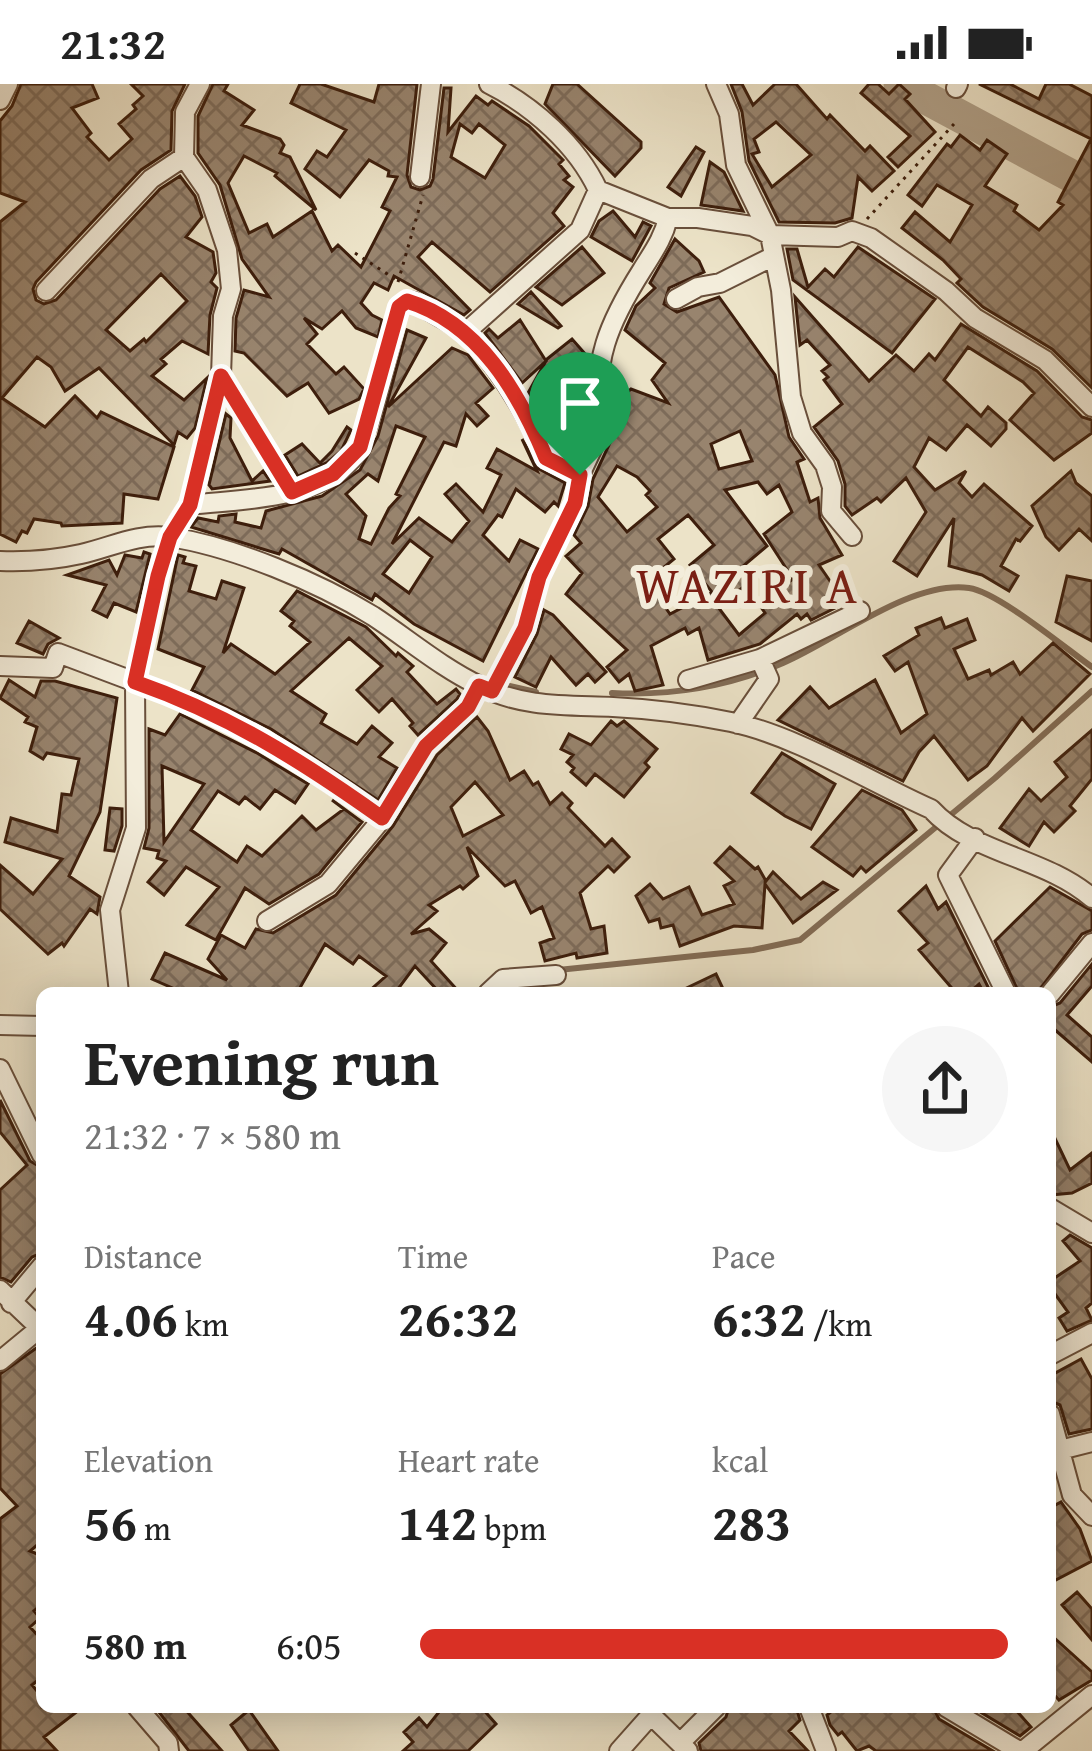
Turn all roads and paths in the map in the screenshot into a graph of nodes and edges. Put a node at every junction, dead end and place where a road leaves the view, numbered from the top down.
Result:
1 (8, 84) edge
2 (200, 84) edge
3 (430, 84) edge
4 (489, 84) edge
5 (716, 84) edge
6 (0, 100) edge
7 (954, 124) dead end
8 (184, 158) junction
9 (422, 186) joint
10 (598, 190) junction
11 (668, 218) junction
12 (770, 236) junction
13 (872, 238) junction
14 (355, 253) dead end
15 (774, 256) junction
16 (397, 280) junction
17 (46, 291) dead end
18 (676, 299) dead end
19 (414, 302) junction
20 (466, 332) junction
21 (221, 376) junction
22 (1092, 407) edge
23 (580, 475) junction
24 (292, 492) junction
25 (190, 505) junction
26 (852, 536) dead end
27 (170, 537) junction
28 (0, 561) edge
29 (860, 611) dead end
30 (760, 658) junction
31 (0, 666) edge
32 (688, 680) dead end
33 (135, 682) junction
34 (486, 688) junction
35 (739, 724) junction
36 (382, 818) junction
37 (975, 838) junction
38 (1092, 898) edge
39 (267, 921) dead end
40 (1092, 943) edge
41 (556, 975) dead end
42 (117, 987) edge
43 (494, 987) edge
44 (1003, 987) edge
45 (1056, 987) edge
46 (0, 1025) edge
47 (36, 1026) edge
48 (0, 1069) edge
49 (36, 1143) edge
50 (1056, 1211) edge
51 (1092, 1232) edge
52 (36, 1271) edge
53 (6, 1296) edge
54 (36, 1324) edge
55 (36, 1333) edge
56 (1092, 1333) edge
57 (1056, 1352) edge
58 (0, 1361) edge
59 (1056, 1436) edge
60 (1092, 1442) edge
61 (1060, 1450) junction
62 (1092, 1516) edge
63 (1092, 1695) edge
64 (142, 1713) edge
65 (711, 1713) edge
66 (811, 1713) edge
67 (956, 1713) edge
68 (684, 1747) edge
69 (169, 1751) edge
70 (619, 1751) edge
71 (826, 1751) edge
72 (1021, 1751) edge

1 - 6 street
2 - 8 street
3 - 9 street
4 - 10 street
5 - 12 street
7 - 13 path
8 - 17 street
8 - 21 street
9 - 16 path
10 - 11 street
10 - 20 street
11 - 12 street
11 - 23 street
12 - 13 street
12 - 15 street
13 - 22 street
14 - 16 path
15 - 18 street
15 - 26 street
16 - 19 path
19 - 20 street
19 - 24 street
20 - 23 street
21 - 24 street
21 - 25 street
23 - 34 street
24 - 25 street
25 - 27 street
27 - 28 street
27 - 33 street
27 - 34 street
29 - 30 street
30 - 32 street
30 - 35 street
31 - 33 street
33 - 36 street
33 - 42 street
34 - 35 street
34 - 36 street
35 - 37 street
36 - 39 street
37 - 38 street
37 - 44 street
40 - 45 street
41 - 43 street
46 - 47 street
48 - 49 street
50 - 51 street
52 - 53 street
53 - 54 street
55 - 58 street
56 - 57 street
59 - 61 street
60 - 61 street
61 - 62 street
63 - 72 street
64 - 69 street
65 - 68 street
66 - 71 street
67 - 72 street
68 - 70 street

